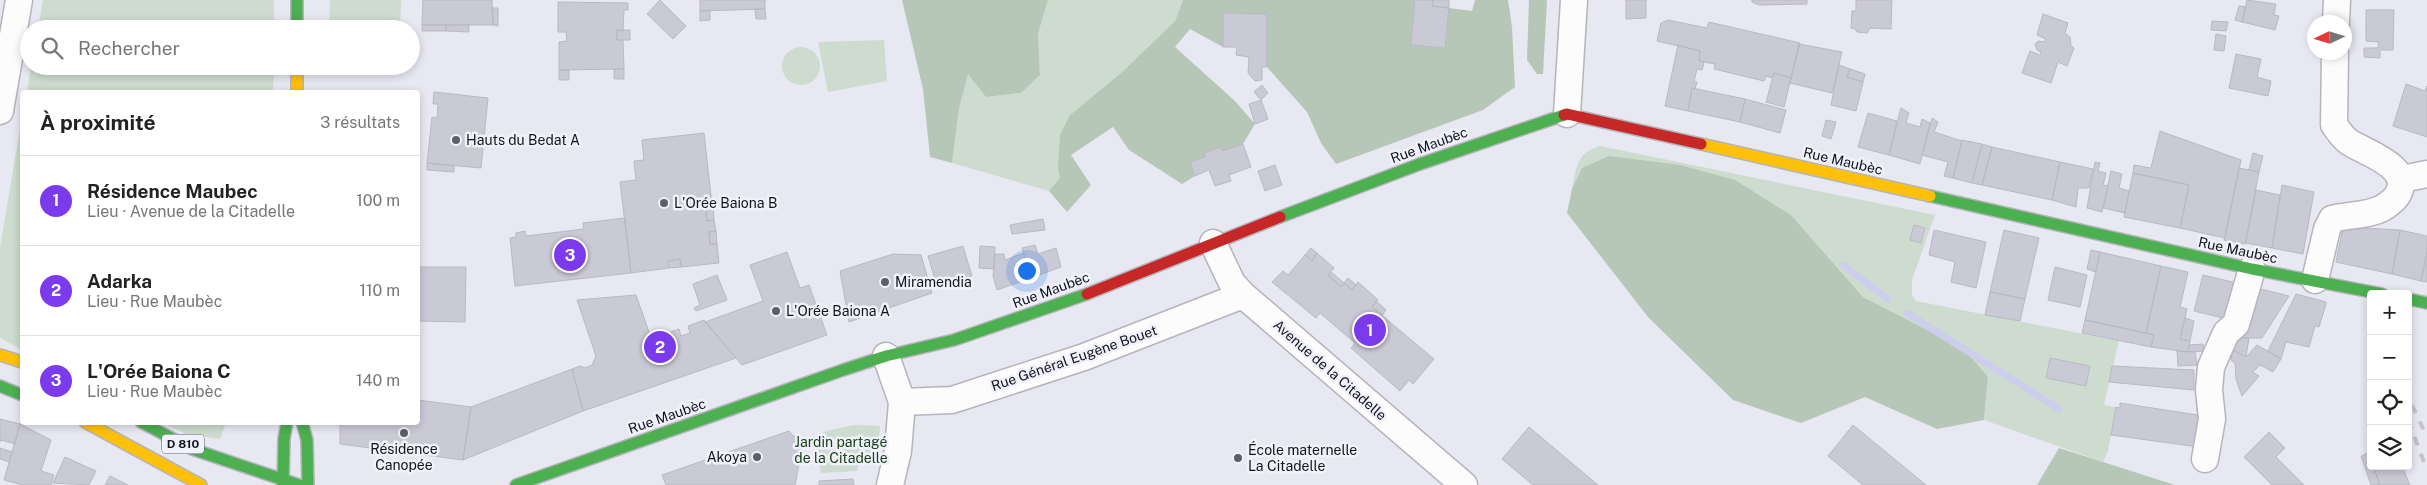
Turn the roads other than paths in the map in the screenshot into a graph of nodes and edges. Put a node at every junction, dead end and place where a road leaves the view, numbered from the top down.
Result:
1 (19, 0) edge
2 (298, 0) edge
3 (1574, 0) edge
4 (2337, 0) edge
5 (2336, 15) edge
6 (297, 20) edge
7 (2336, 60) edge
8 (297, 75) edge
9 (297, 90) edge
10 (0, 110) edge
11 (1567, 114) junction
12 (2427, 174) edge
13 (2402, 179) junction
14 (1213, 243) junction
15 (2252, 269) junction
16 (2314, 280) junction
17 (2367, 291) edge
18 (1243, 295) junction
19 (2412, 300) edge
20 (2427, 303) edge
21 (0, 355) edge
22 (886, 356) junction
23 (20, 361) edge
24 (0, 386) edge
25 (20, 394) edge
26 (902, 402) junction
27 (90, 425) edge
28 (147, 425) edge
29 (286, 425) edge
30 (303, 425) edge
31 (2205, 459) dead end
32 (283, 482) edge
33 (893, 483) edge
34 (201, 485) edge
35 (300, 485) edge
36 (308, 485) edge
37 (516, 485) edge
38 (1464, 485) edge

1 - 10 street
2 - 6 main road
3 - 11 street
4 - 5 street
7 - 13 street
8 - 9 main road
11 - 14 main road, Rue Maubèc
11 - 15 main road, Rue Maubèc
12 - 13 street
13 - 16 street
14 - 18 street, Avenue de la Citadelle
14 - 22 main road, Rue Maubèc
15 - 16 main road, Rue Maubèc
15 - 31 street
16 - 17 main road, Rue Maubèc
18 - 26 street, Rue Général Eugène Bouet
18 - 38 street, Avenue de la Citadelle
19 - 20 main road
21 - 23 main road
22 - 26 street
22 - 37 main road, Rue Maubèc
24 - 25 main road
26 - 33 street
27 - 34 main road
28 - 32 main road, D 810
29 - 32 main road
30 - 36 main road
32 - 35 main road, D 810

